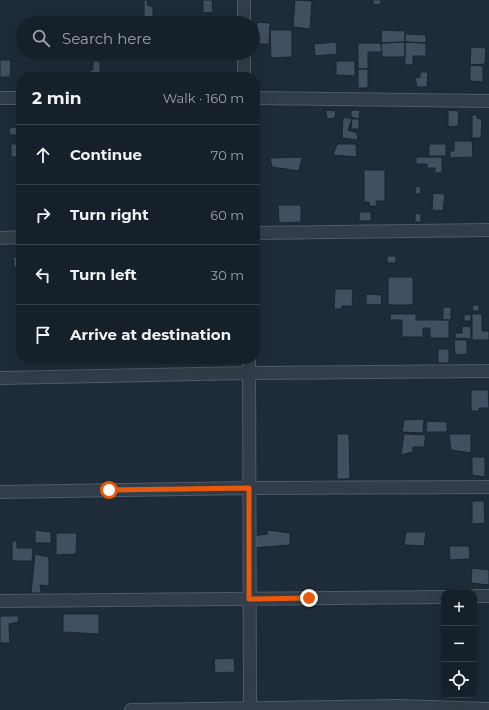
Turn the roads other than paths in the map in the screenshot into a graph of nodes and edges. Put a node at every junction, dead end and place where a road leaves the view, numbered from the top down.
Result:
1 (244, 0) edge
2 (244, 16) edge
3 (244, 60) edge
4 (244, 72) edge
5 (0, 98) edge
6 (16, 98) edge
7 (260, 98) edge
8 (489, 102) edge
9 (489, 230) edge
10 (260, 233) edge
11 (16, 237) edge
12 (0, 238) edge
13 (249, 364) edge
14 (489, 371) edge
15 (249, 373) junction
16 (0, 378) edge
17 (489, 487) edge
18 (249, 488) junction
19 (0, 492) edge
20 (477, 596) edge
21 (489, 596) edge
22 (441, 597) edge
23 (249, 599) junction
24 (0, 601) edge
25 (250, 709) edge
26 (489, 709) edge
27 (132, 710) edge

1 - 2 street
3 - 4 street
5 - 6 street
7 - 8 street
9 - 10 street
11 - 12 street
13 - 15 street
14 - 15 street
15 - 16 street
15 - 18 street
17 - 18 street
18 - 19 street
18 - 23 street
20 - 21 street
22 - 23 street
23 - 24 street
23 - 25 street
25 - 26 street
25 - 27 street

